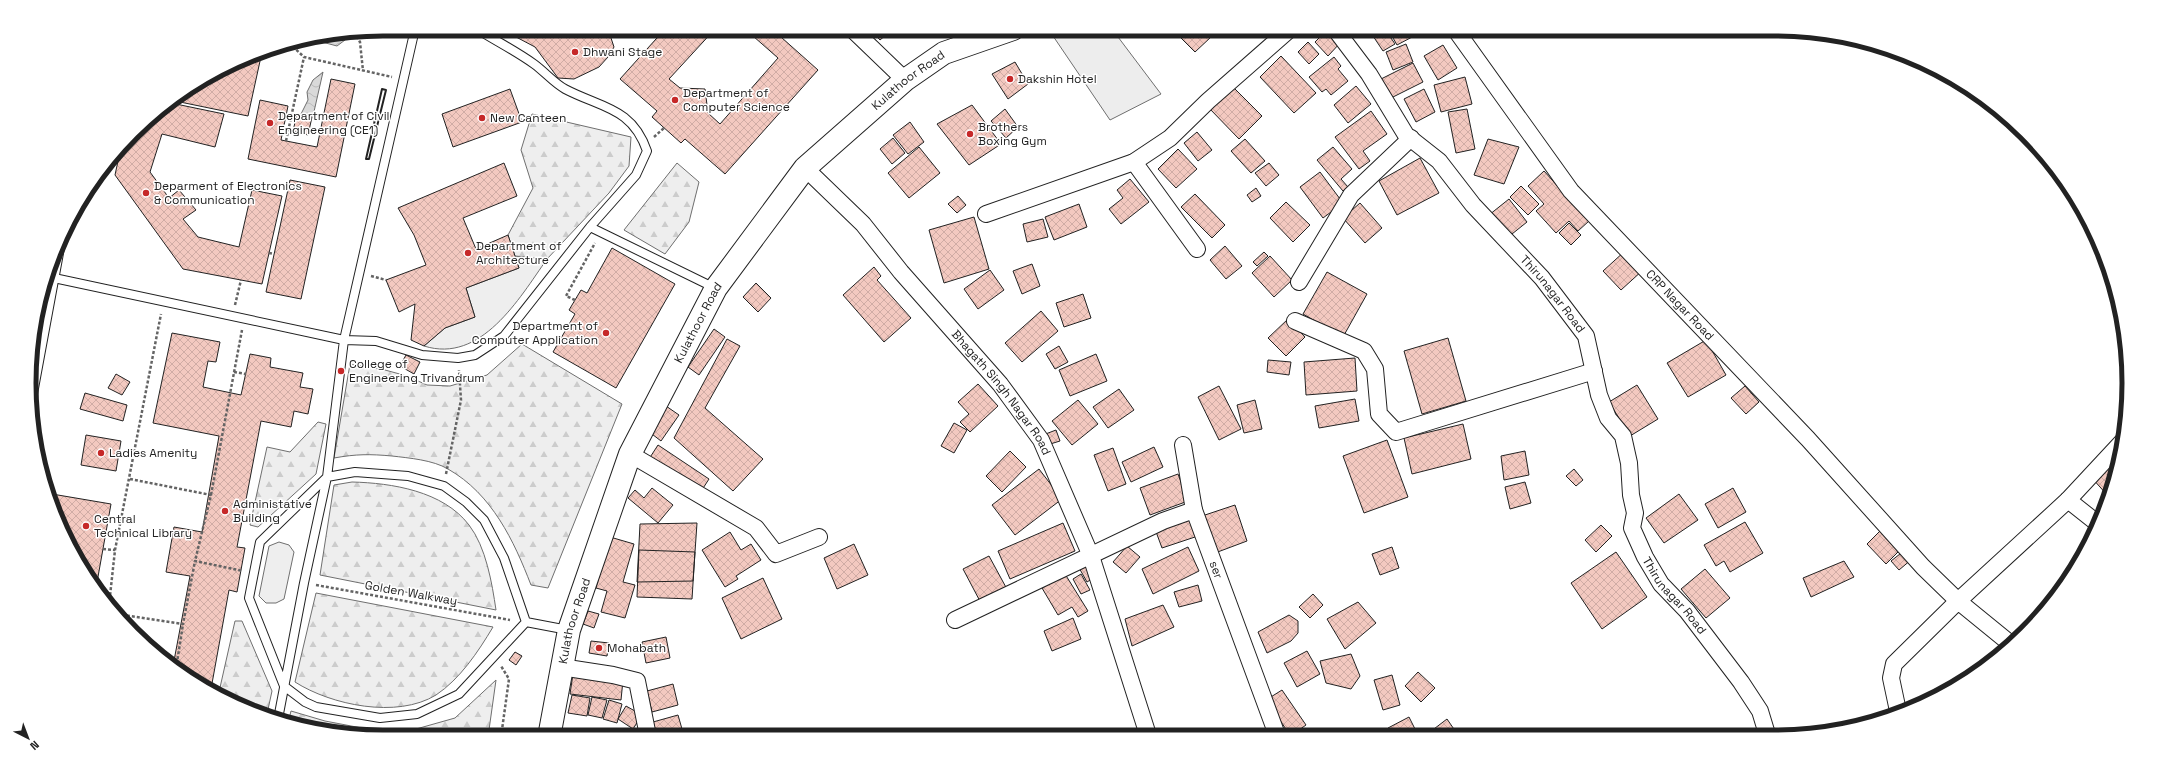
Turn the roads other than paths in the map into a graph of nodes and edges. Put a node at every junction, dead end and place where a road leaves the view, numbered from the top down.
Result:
1 (413, 36) edge
2 (488, 36) edge
3 (859, 36) edge
4 (993, 36) edge
5 (1282, 36) edge
6 (1340, 36) edge
7 (1460, 36) edge
8 (905, 80) junction
9 (1411, 138) junction
10 (1134, 162) junction
11 (805, 168) junction
12 (986, 214) dead end
13 (590, 227) junction
14 (1197, 250) dead end
15 (57, 264) edge
16 (54, 278) junction
17 (1300, 282) dead end
18 (716, 288) junction
19 (1295, 321) dead end
20 (344, 340) junction
21 (1594, 371) junction
22 (36, 375) edge
23 (1182, 445) dead end
24 (2115, 449) edge
25 (630, 454) junction
26 (327, 477) junction
27 (2068, 500) junction
28 (1194, 510) junction
29 (2094, 520) edge
30 (819, 537) dead end
31 (1091, 556) junction
32 (1958, 601) junction
33 (955, 620) dead end
34 (526, 622) junction
35 (569, 630) junction
36 (2008, 640) edge
37 (561, 667) junction
38 (284, 686) junction
39 (1897, 708) edge
40 (279, 714) edge
41 (550, 730) edge
42 (647, 730) edge
43 (1146, 730) edge
44 (1275, 730) edge
45 (1766, 730) edge

1 - 20 lane
2 - 13 lane
3 - 8 street
4 - 8 main road, Kulathoor Road
5 - 10 street
6 - 9 street, Thirunagar Road
7 - 32 street, CRP Nagar Road
8 - 11 main road, Kulathoor Road
9 - 17 street
9 - 21 street, Thirunagar Road
10 - 12 street
10 - 14 street
11 - 18 main road, Kulathoor Road
11 - 31 street, Bhagath Singh Nagar Road
13 - 18 lane
13 - 20 lane
15 - 16 lane
16 - 20 lane
16 - 22 lane
18 - 25 main road, Kulathoor Road
19 - 21 street
20 - 26 lane
21 - 45 street, Thirunagar Road
23 - 28 street, ser
24 - 27 street
25 - 30 street
25 - 35 main road, Kulathoor Road
26 - 34 lane
26 - 38 lane
26 - 38 lane
27 - 29 street
27 - 32 street
28 - 31 street
28 - 44 street, ser
31 - 33 street
31 - 43 street, Bhagath Singh Nagar Road
32 - 36 street, CRP Nagar Road
32 - 39 street
34 - 35 lane
34 - 38 lane
35 - 37 main road, Kulathoor Road
37 - 41 main road, Kulathoor Road
37 - 42 street
38 - 40 lane

